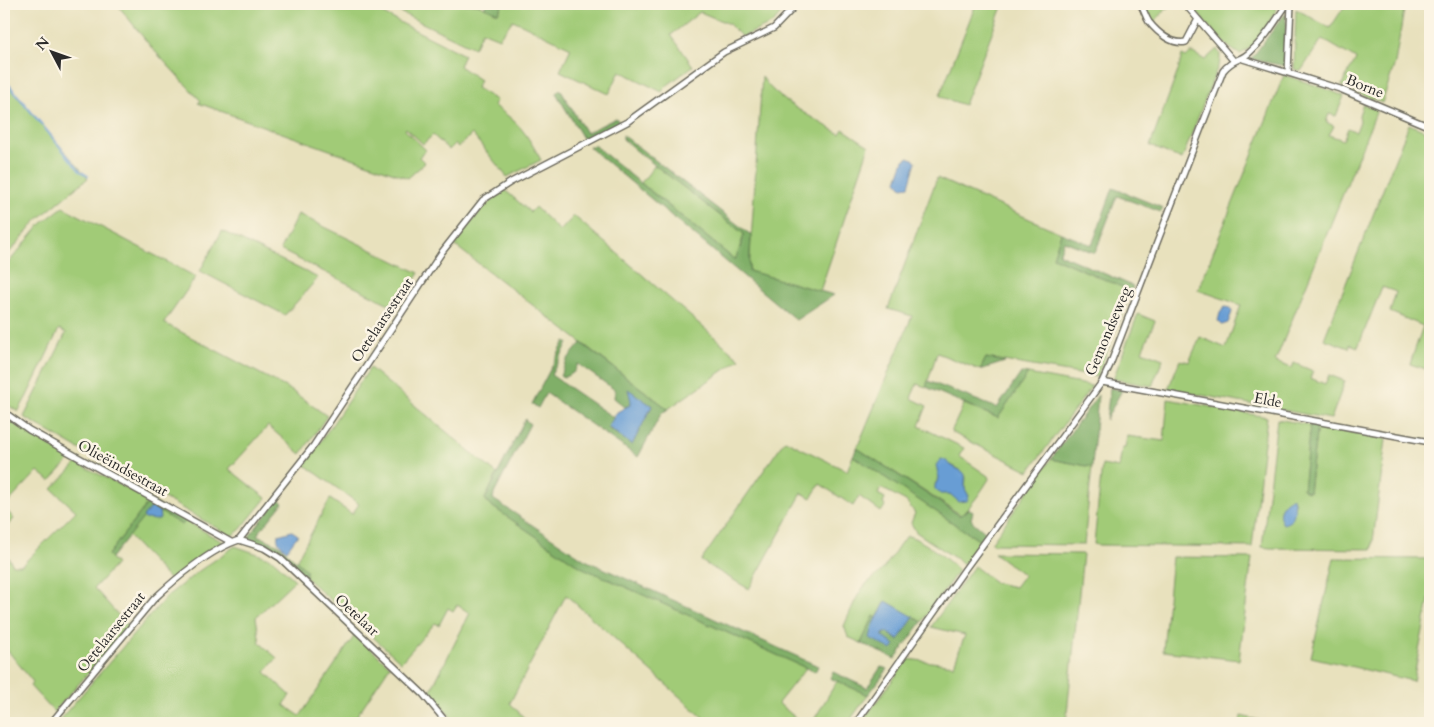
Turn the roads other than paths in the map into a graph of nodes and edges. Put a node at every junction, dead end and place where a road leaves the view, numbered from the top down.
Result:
1 (797, 4) edge
2 (1140, 4) edge
3 (1184, 4) edge
4 (1289, 4) edge
5 (1198, 19) junction
6 (1243, 59) junction
7 (1233, 60) junction
8 (1288, 72) junction
9 (1430, 127) edge
10 (1102, 382) junction
11 (4, 412) edge
12 (1430, 442) edge
13 (239, 540) junction
14 (231, 542) junction
15 (58, 721) edge
16 (51, 723) edge
17 (448, 723) edge
18 (856, 723) edge

1 - 13 street, Oetelaarsestraat
2 - 5 street
3 - 5 street
4 - 6 street
4 - 8 street
5 - 7 street
6 - 7 street
6 - 8 street, Borne
7 - 10 street, Gemondseweg
8 - 9 street, Borne
10 - 12 street, Elde
10 - 18 street, Gemondseweg
11 - 14 street, Olieëindsestraat
13 - 14 street, Oetelaarsestraat
13 - 17 street, Oetelaar
14 - 15 street, Oetelaarsestraat
15 - 16 street, Oetelaarsestraat

